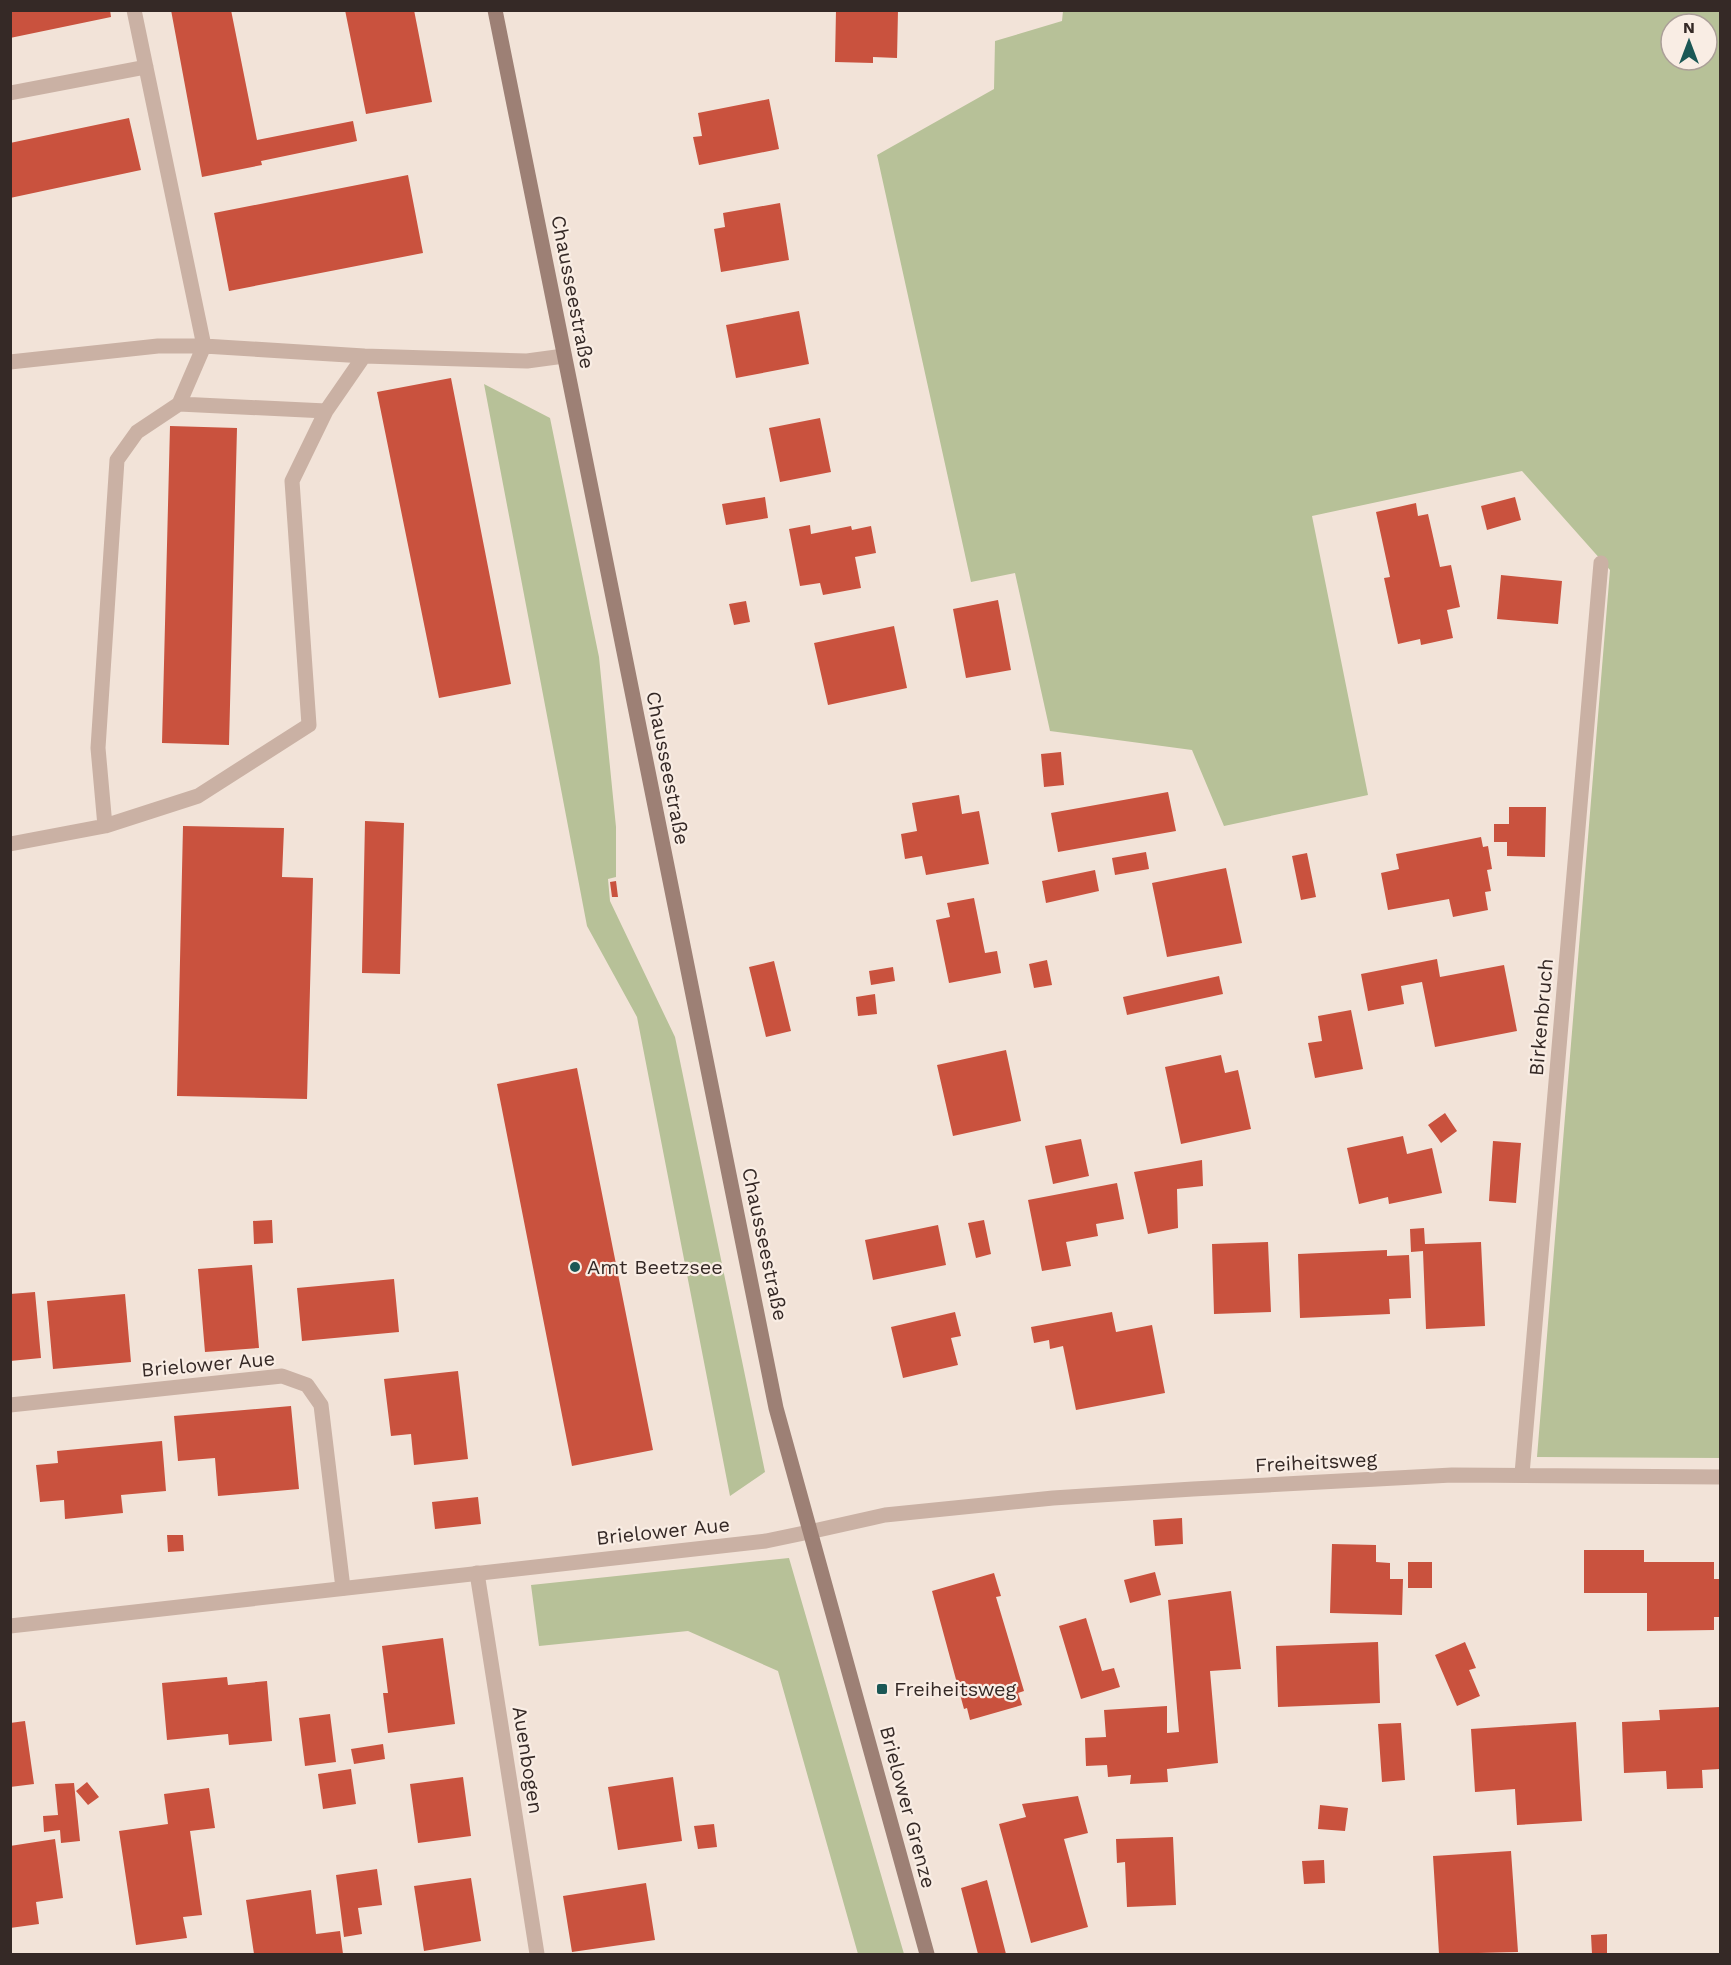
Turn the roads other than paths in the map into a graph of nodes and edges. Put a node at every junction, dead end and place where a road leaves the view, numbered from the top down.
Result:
1 (134, 10) edge
2 (495, 10) edge
3 (146, 67) junction
4 (10, 93) edge
5 (204, 346) junction
6 (364, 356) junction
7 (564, 356) junction
8 (10, 362) edge
9 (179, 404) junction
10 (326, 411) junction
11 (1600, 563) dead end
12 (105, 826) junction
13 (10, 844) edge
14 (10, 1405) edge
15 (1522, 1474) junction
16 (1720, 1477) edge
17 (809, 1532) junction
18 (477, 1573) junction
19 (343, 1588) junction
20 (10, 1626) edge
21 (537, 1954) edge
22 (927, 1954) edge

1 - 3 street
2 - 7 main road, Chausseestraße
3 - 4 street
3 - 5 street
5 - 6 street
5 - 8 street
5 - 9 street
6 - 7 street
6 - 10 street
7 - 17 main road, Chausseestraße
9 - 10 street
9 - 12 street
10 - 12 street
11 - 15 street, Birkenbruch
12 - 13 street
14 - 19 street, Brielower Aue
15 - 16 street, Freiheitsweg
15 - 17 street, Freiheitsweg
17 - 18 street, Brielower Aue
17 - 22 main road, Brielower Grenze
18 - 19 street, Brielower Aue
18 - 21 street, Auenbogen
19 - 20 street, Brielower Aue

